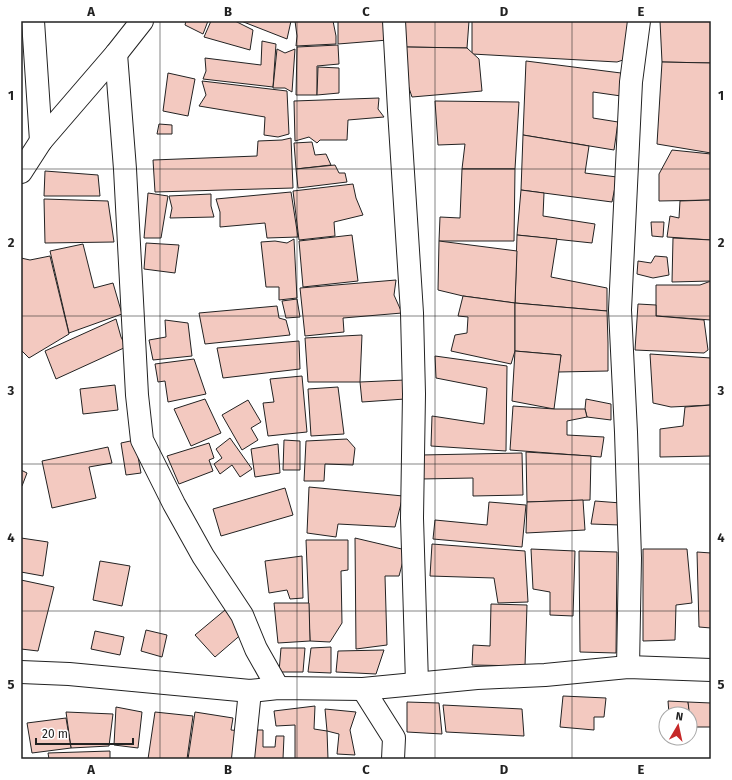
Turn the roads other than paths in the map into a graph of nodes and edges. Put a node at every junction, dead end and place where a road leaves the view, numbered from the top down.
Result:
1 (33, 21) edge
2 (142, 21) edge
3 (394, 21) edge
4 (639, 21) edge
5 (116, 54) junction
6 (41, 140) junction
7 (21, 172) edge
8 (628, 667) junction
9 (711, 670) edge
10 (21, 672) edge
11 (417, 683) junction
12 (278, 688) junction
13 (363, 689) junction
14 (250, 691) junction
15 (244, 759) edge
16 (393, 759) edge

1 - 6 street
2 - 5 street
3 - 11 street
4 - 8 street
5 - 6 street
5 - 12 street
6 - 7 street
8 - 9 street
8 - 11 street
10 - 14 street
11 - 13 street
12 - 13 street
12 - 14 street
13 - 16 street
14 - 15 street

